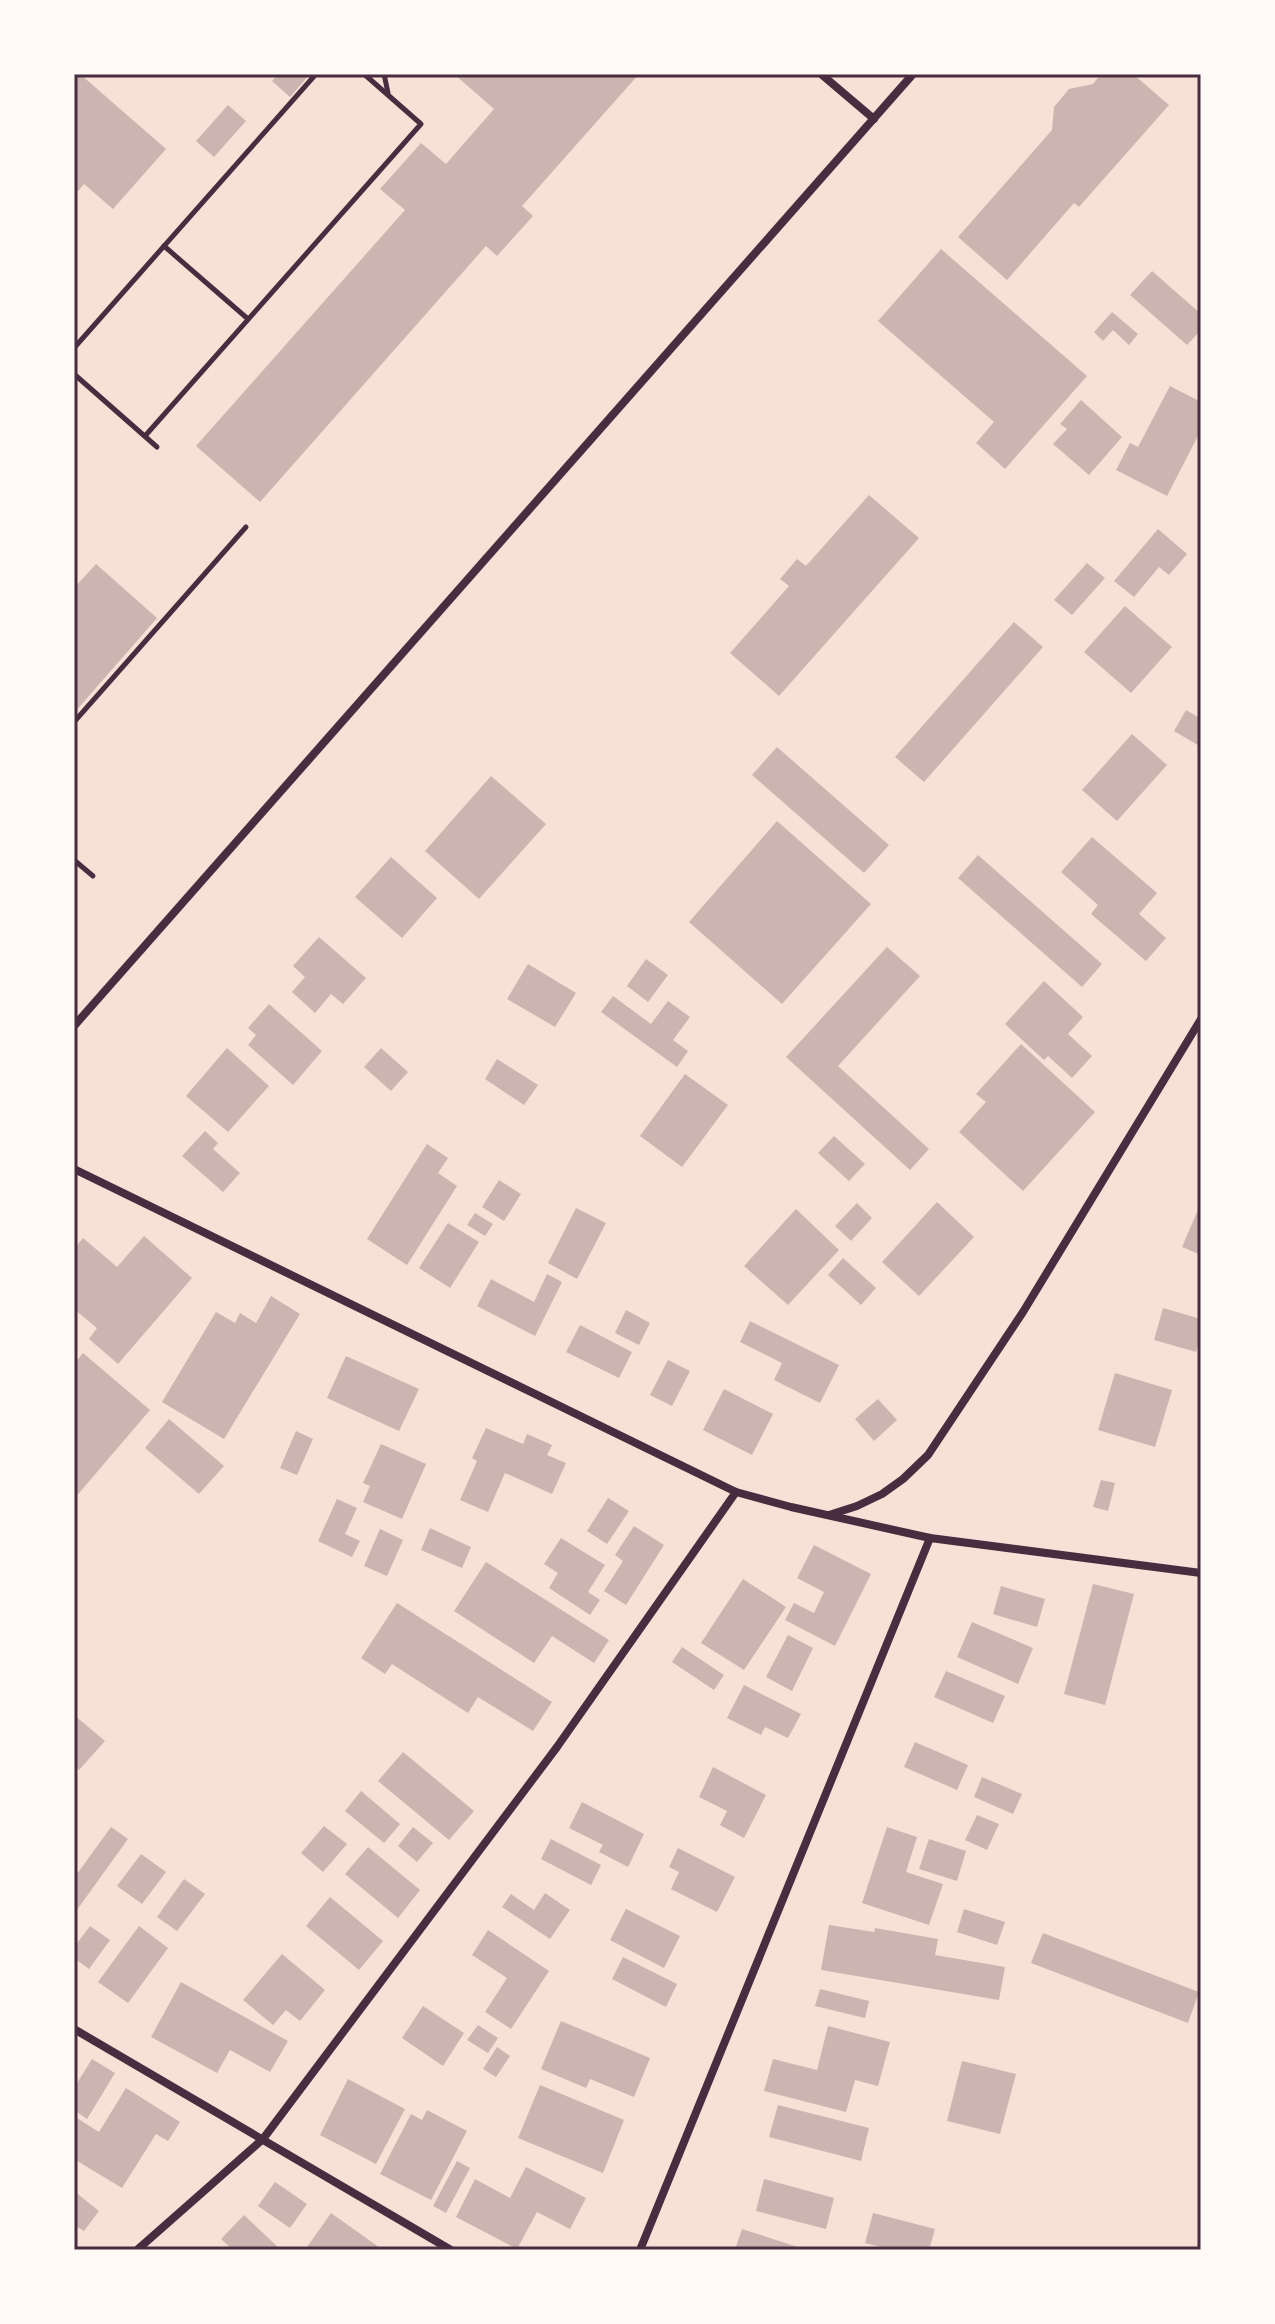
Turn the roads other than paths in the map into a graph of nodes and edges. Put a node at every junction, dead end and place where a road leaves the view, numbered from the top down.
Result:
1 (821, 74) edge
2 (913, 74) edge
3 (874, 119) junction
4 (1201, 1019) edge
5 (74, 1026) edge
6 (74, 1169) edge
7 (736, 1492) junction
8 (828, 1515) junction
9 (930, 1538) junction
10 (1201, 1573) edge
11 (74, 2029) edge
12 (263, 2139) junction
13 (137, 2250) edge
14 (451, 2250) edge
15 (640, 2250) edge

1 - 3 street
2 - 3 street
3 - 5 street
4 - 8 street
6 - 7 street
7 - 8 street
7 - 12 street
8 - 9 street
9 - 10 street
9 - 15 street
11 - 12 street
12 - 13 street
12 - 14 street

